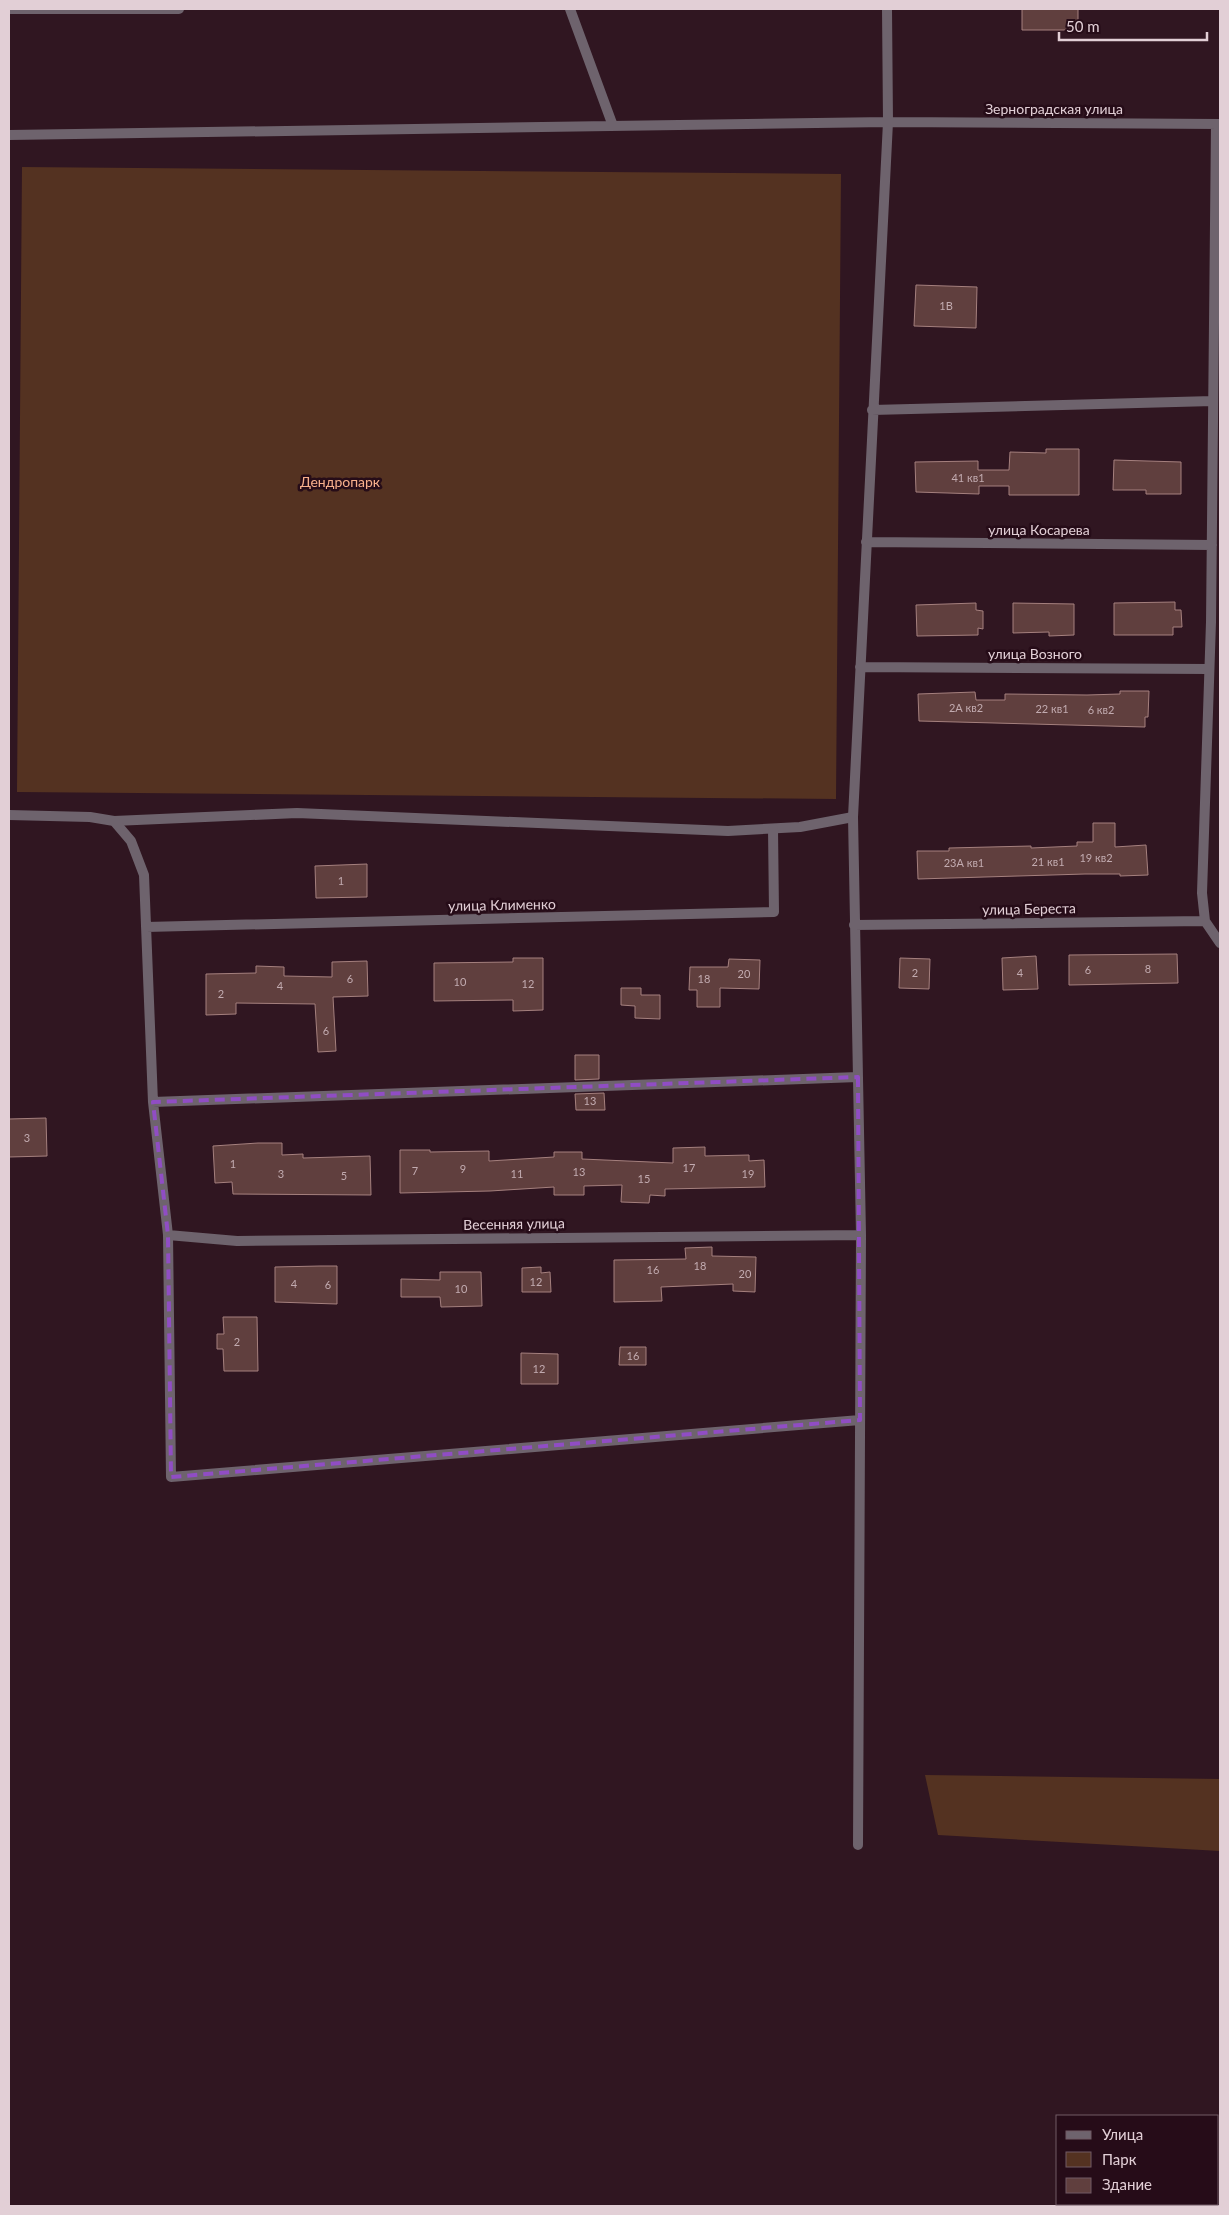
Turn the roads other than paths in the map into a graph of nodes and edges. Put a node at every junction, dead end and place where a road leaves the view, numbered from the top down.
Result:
1 (179, 9) edge
2 (570, 9) edge
3 (887, 9) edge
4 (9, 10) edge
5 (888, 122) junction
6 (1218, 124) edge
7 (613, 126) junction
8 (9, 134) edge
9 (1213, 401) junction
10 (872, 410) junction
11 (1217, 426) edge
12 (866, 542) junction
13 (1212, 545) junction
14 (1216, 622) edge
15 (860, 667) junction
16 (1210, 669) junction
17 (9, 815) edge
18 (853, 817) junction
19 (114, 821) junction
20 (773, 829) junction
21 (1205, 921) junction
22 (854, 925) junction
23 (146, 927) junction
24 (1220, 943) edge
25 (858, 1077) junction
26 (153, 1102) junction
27 (861, 1234) junction
28 (168, 1235) junction
29 (860, 1420) junction
30 (858, 1845) dead end

1 - 4 street
2 - 7 street
3 - 5 street
5 - 6 street, Зерноградская улица
5 - 7 street, Зерноградская улица
5 - 10 street
6 - 9 street
7 - 8 street, Зерноградская улица
9 - 10 street
9 - 11 street
10 - 12 street
11 - 13 street
12 - 13 street, улица Косарева
12 - 15 street
13 - 14 street
14 - 16 street
15 - 16 street, улица Возного
15 - 18 street
16 - 21 street
17 - 19 street
18 - 20 street
18 - 22 street
19 - 20 street
19 - 23 street
20 - 23 street, улица Клименко
21 - 22 street, улица Береста
21 - 24 street
22 - 25 street
23 - 26 street
25 - 26 street
25 - 27 street
26 - 28 street
27 - 28 street, Весенняя улица
27 - 29 street
28 - 29 street
29 - 30 street

